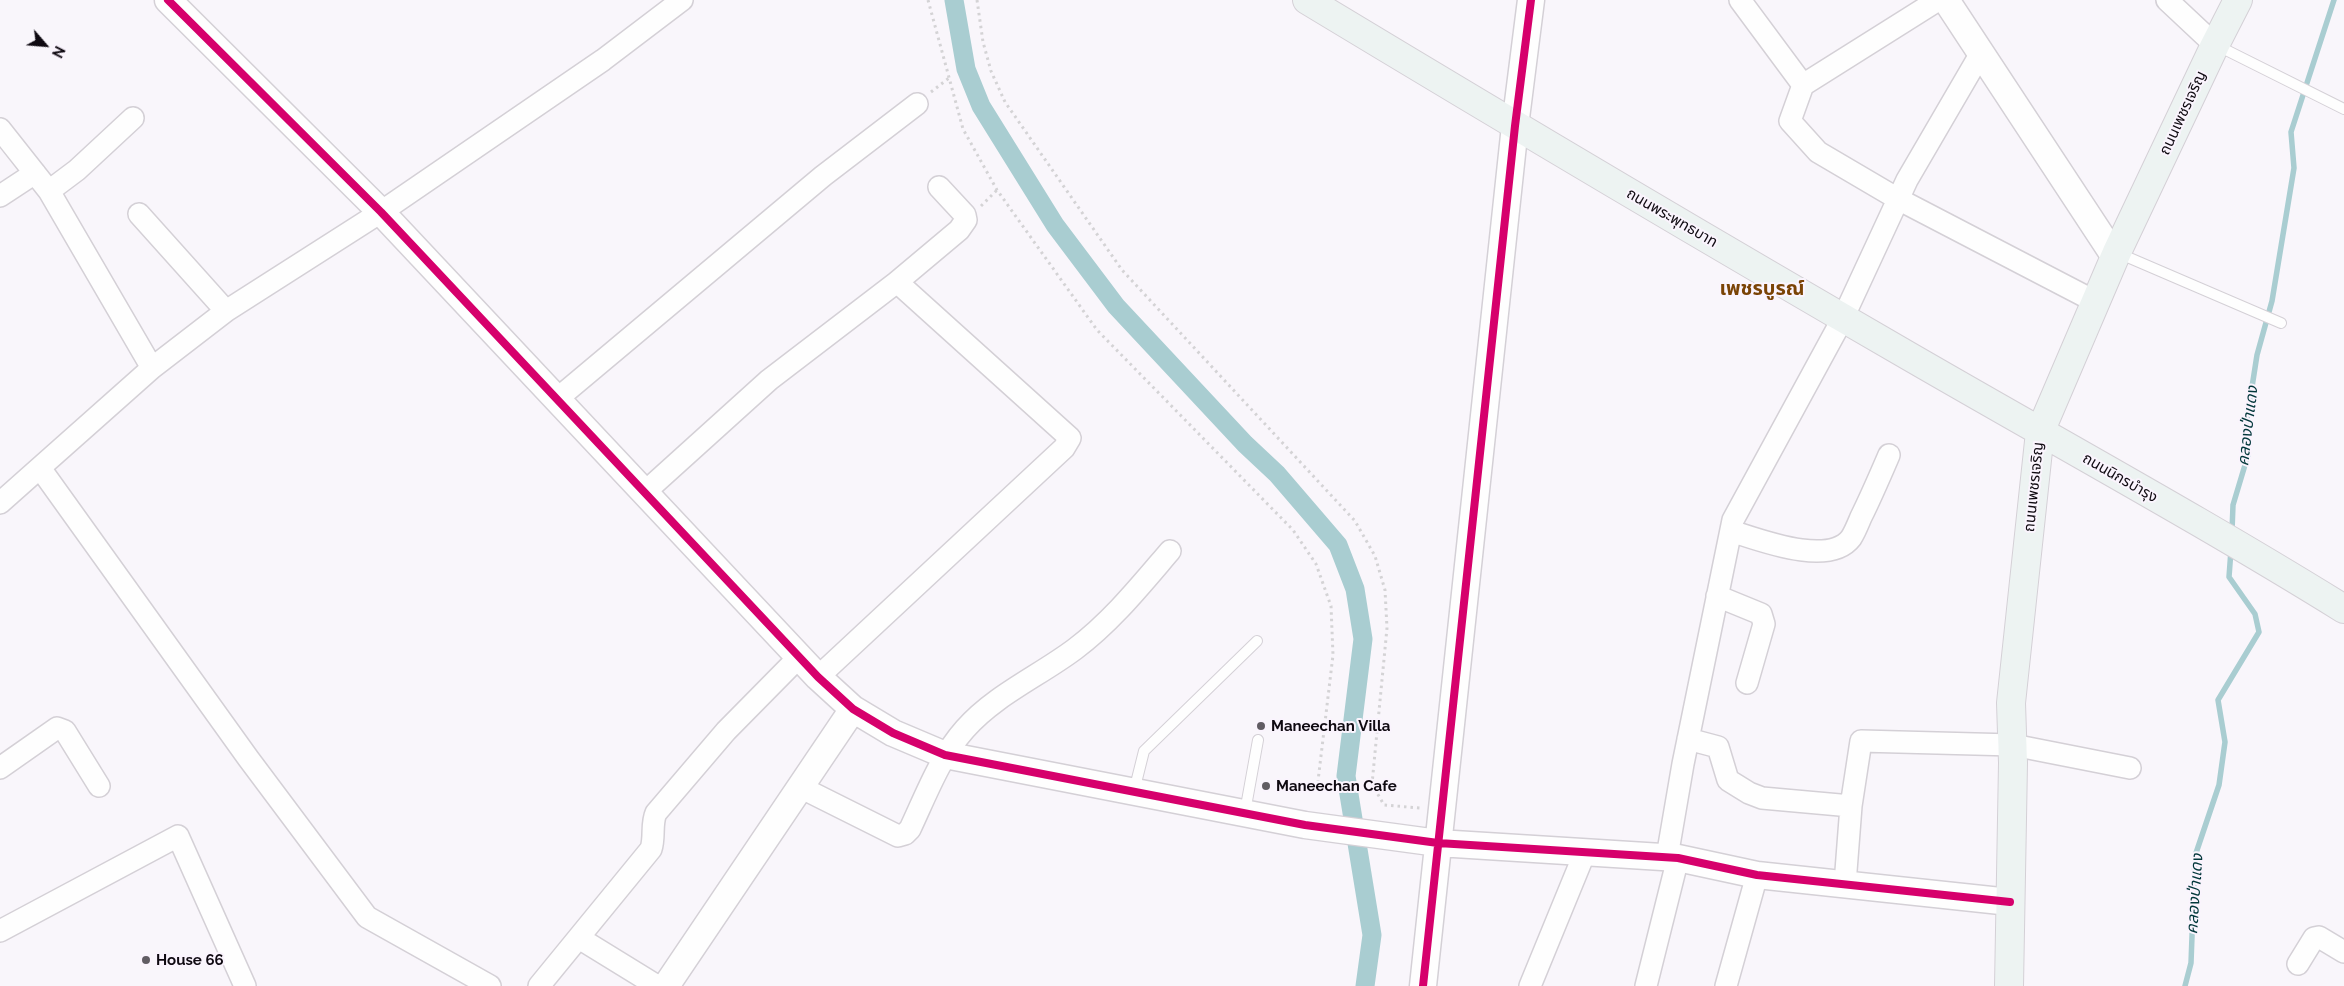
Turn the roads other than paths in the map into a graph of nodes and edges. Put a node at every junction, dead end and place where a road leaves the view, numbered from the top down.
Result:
1 (168, 0) edge
2 (682, 0) edge
3 (1307, 0) edge
4 (1531, 0) edge
5 (1740, 0) edge
6 (1938, 0) edge
7 (1946, 0) edge
8 (2167, 0) edge
9 (2238, 0) edge
10 (2215, 45) junction
11 (1981, 54) junction
12 (1803, 84) junction
13 (917, 104) dead end
14 (2344, 109) edge
15 (133, 118) dead end
16 (1515, 126) junction
17 (0, 129) edge
18 (34, 173) junction
19 (939, 187) dead end
20 (49, 191) junction
21 (0, 196) edge
22 (1898, 199) junction
23 (381, 212) junction
24 (139, 214) dead end
25 (2116, 255) junction
26 (897, 282) junction
27 (2096, 302) junction
28 (226, 311) junction
29 (1843, 318) junction
30 (2280, 322) dead end
31 (152, 368) junction
32 (558, 399) junction
33 (2040, 432) junction
34 (1889, 455) dead end
35 (40, 468) junction
36 (645, 492) junction
37 (0, 503) edge
38 (1731, 532) junction
39 (1170, 551) dead end
40 (1717, 596) junction
41 (2344, 609) edge
42 (1256, 641) dead end
43 (799, 657) junction
44 (818, 677) junction
45 (1747, 683) dead end
46 (852, 709) junction
47 (1688, 739) junction
48 (1258, 740) dead end
49 (2013, 745) junction
50 (946, 755) junction
51 (0, 768) edge
52 (2130, 768) dead end
53 (99, 786) dead end
54 (800, 787) junction
55 (1134, 792) junction
56 (1851, 806) junction
57 (1244, 813) junction
58 (1438, 843) junction
59 (1585, 852) junction
60 (1673, 858) junction
61 (1756, 876) junction
62 (1845, 884) junction
63 (2010, 902) junction
64 (0, 932) edge
65 (579, 938) junction
66 (2344, 952) edge
67 (2298, 964) dead end
68 (245, 986) edge
69 (490, 986) edge
70 (539, 986) edge
71 (657, 986) edge
72 (666, 986) edge
73 (1423, 986) edge
74 (1530, 986) edge
75 (1646, 986) edge
76 (1726, 986) edge
77 (2009, 986) edge

1 - 23 street
2 - 23 street
3 - 16 main road, ถนนพระพุทธบาท
4 - 16 street
5 - 12 street
6 - 12 street
7 - 11 street
8 - 10 street
9 - 10 main road, ถนนเพชรเจริญ
10 - 14 lane
10 - 25 main road, ถนนเพชรเจริญ
11 - 22 street
11 - 25 street
12 - 22 street
13 - 32 street
15 - 20 street
16 - 29 main road, ถนนพระพุทธบาท
16 - 58 street
17 - 18 street
18 - 20 street
18 - 21 street
19 - 26 street
20 - 31 street
22 - 27 street
22 - 29 street
23 - 28 street
23 - 32 street
24 - 28 street
25 - 27 main road, ถนนเพชรเจริญ
25 - 30 lane
26 - 36 street
26 - 44 street
27 - 33 main road, ถนนเพชรเจริญ
28 - 31 street
29 - 33 main road, ถนนพระพุทธบาท
29 - 38 street
31 - 35 street
32 - 36 street
33 - 41 main road, ถนนนิกรบำรุง
33 - 49 main road, ถนนเพชรเจริญ
34 - 38 street
35 - 37 street
35 - 69 street
36 - 43 street
38 - 40 street
39 - 50 street
40 - 45 street
40 - 47 street
42 - 55 lane
43 - 44 street
43 - 65 street
44 - 46 street
46 - 50 street
46 - 54 street
47 - 56 street
47 - 60 street
48 - 57 lane
49 - 52 street
49 - 56 street
49 - 63 main road, ถนนเพชรเจริญ
50 - 54 street
50 - 55 street
51 - 53 street
54 - 72 street
55 - 57 street
56 - 62 street
57 - 58 street
58 - 59 street
58 - 73 street
59 - 60 street
59 - 74 street
60 - 61 street
60 - 75 street
61 - 62 street
61 - 76 street
62 - 63 street
63 - 77 main road, ถนนเพชรเจริญ
64 - 68 street
65 - 70 street
65 - 71 street
66 - 67 street

